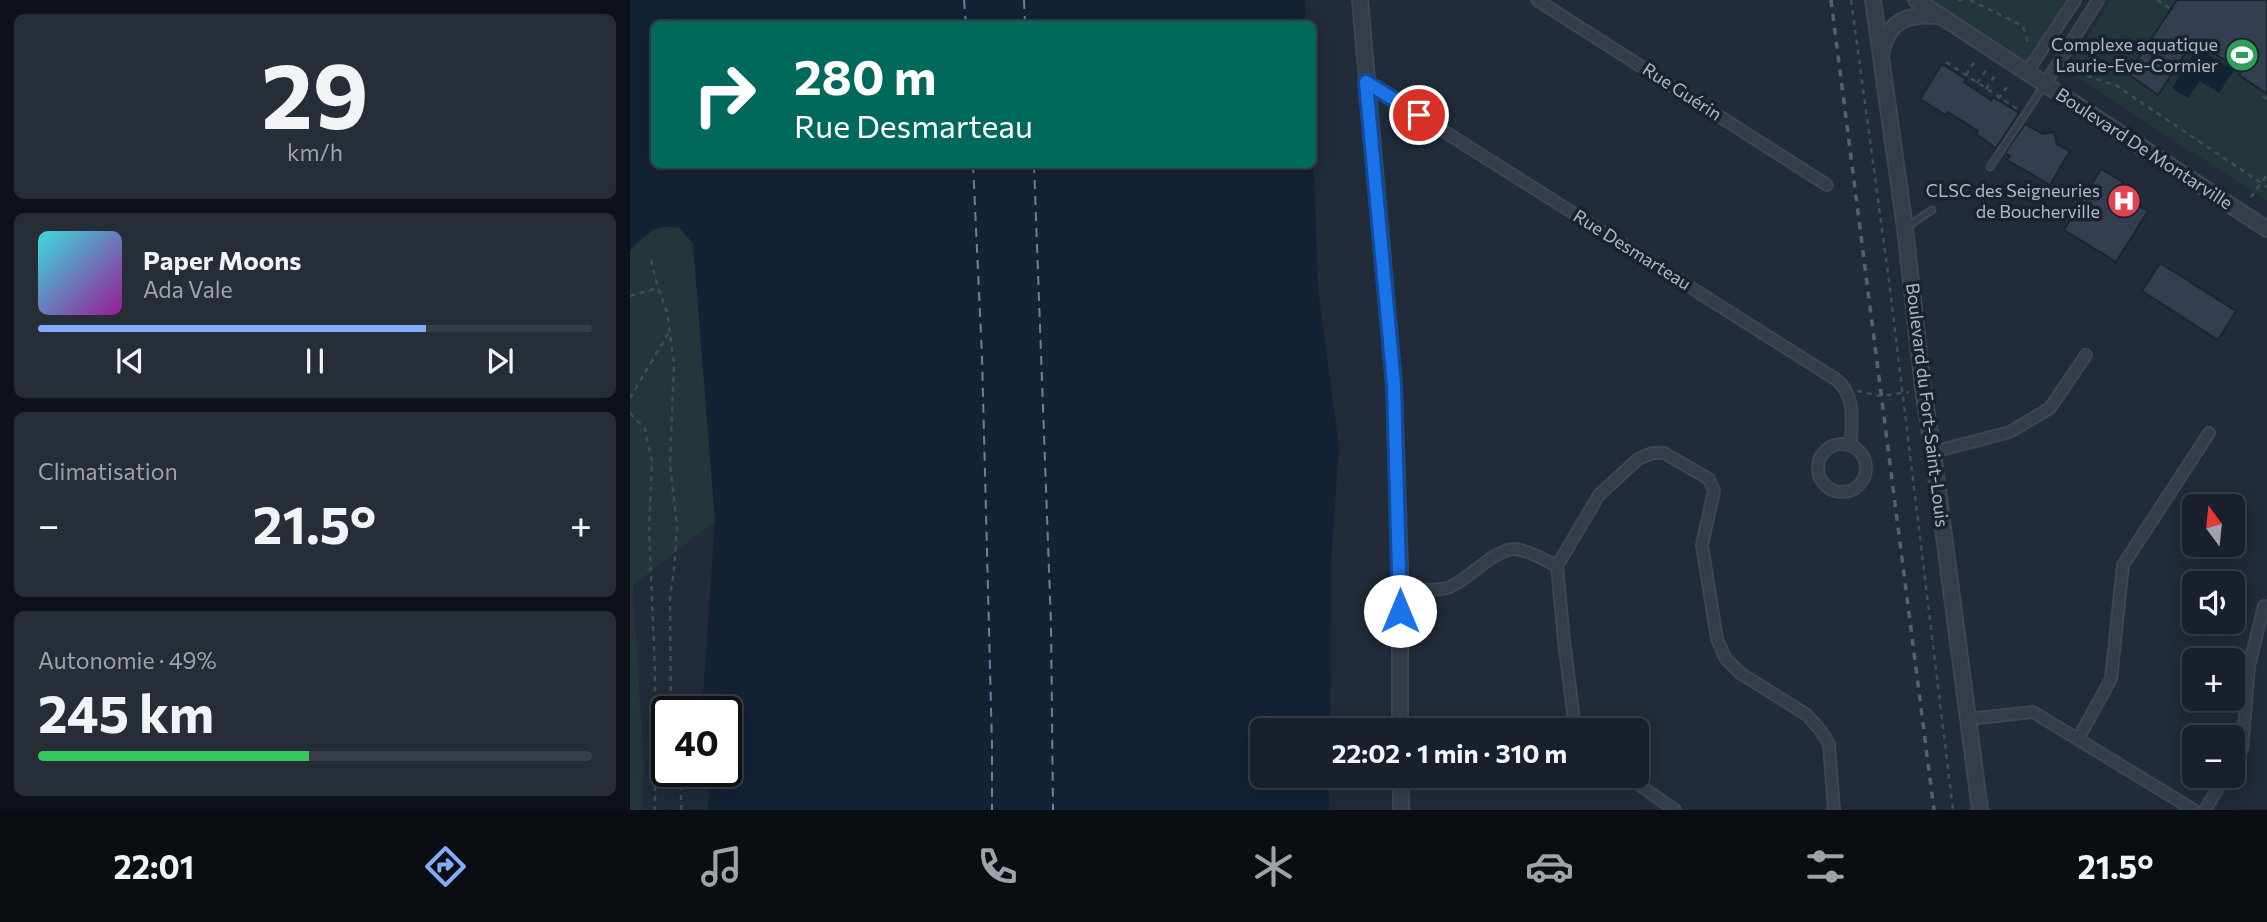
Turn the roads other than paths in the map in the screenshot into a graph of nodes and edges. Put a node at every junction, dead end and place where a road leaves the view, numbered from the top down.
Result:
1 (1360, 0) edge
2 (1537, 0) edge
3 (1873, 0) edge
4 (1916, 0) edge
5 (2075, 0) edge
6 (2098, 0) edge
7 (1942, 17) junction
8 (1881, 58) junction
9 (2027, 72) junction
10 (1366, 82) junction
11 (2045, 84) junction
12 (1990, 167) dead end
13 (1827, 185) dead end
14 (1932, 209) dead end
15 (1905, 228) junction
16 (2267, 229) edge
17 (2086, 355) dead end
18 (2209, 433) dead end
19 (1850, 446) junction
20 (1933, 452) junction
21 (1557, 566) junction
22 (1400, 589) junction
23 (2264, 607) dead end
24 (1400, 718) edge
25 (1574, 718) edge
26 (1968, 719) junction
27 (2244, 725) edge
28 (2078, 739) junction
29 (1401, 788) edge
30 (1644, 788) edge
31 (2218, 788) edge
32 (1401, 810) edge
33 (1675, 810) edge
34 (1834, 810) edge
35 (1980, 810) edge
36 (2194, 810) edge
37 (2205, 810) edge

1 - 10 street
2 - 13 street, Rue Guérin
3 - 8 street, Boulevard du Fort-Saint-Louis
4 - 7 street, Boulevard De Montarville
5 - 9 street
6 - 11 street
7 - 8 street
7 - 9 street, Boulevard De Montarville
8 - 15 street, Boulevard du Fort-Saint-Louis
9 - 11 street, Boulevard De Montarville
10 - 19 street, Rue Desmarteau
10 - 22 street
11 - 12 lane
11 - 16 street, Boulevard De Montarville
14 - 15 lane
15 - 20 street, Boulevard du Fort-Saint-Louis
17 - 20 street
18 - 28 street
19 - 19 street
20 - 26 street, Boulevard du Fort-Saint-Louis
21 - 22 street
21 - 25 street
21 - 34 street
22 - 24 street
23 - 27 street
26 - 28 street
26 - 35 street, Boulevard du Fort-Saint-Louis
28 - 36 street
29 - 32 street
30 - 33 street
31 - 37 street

